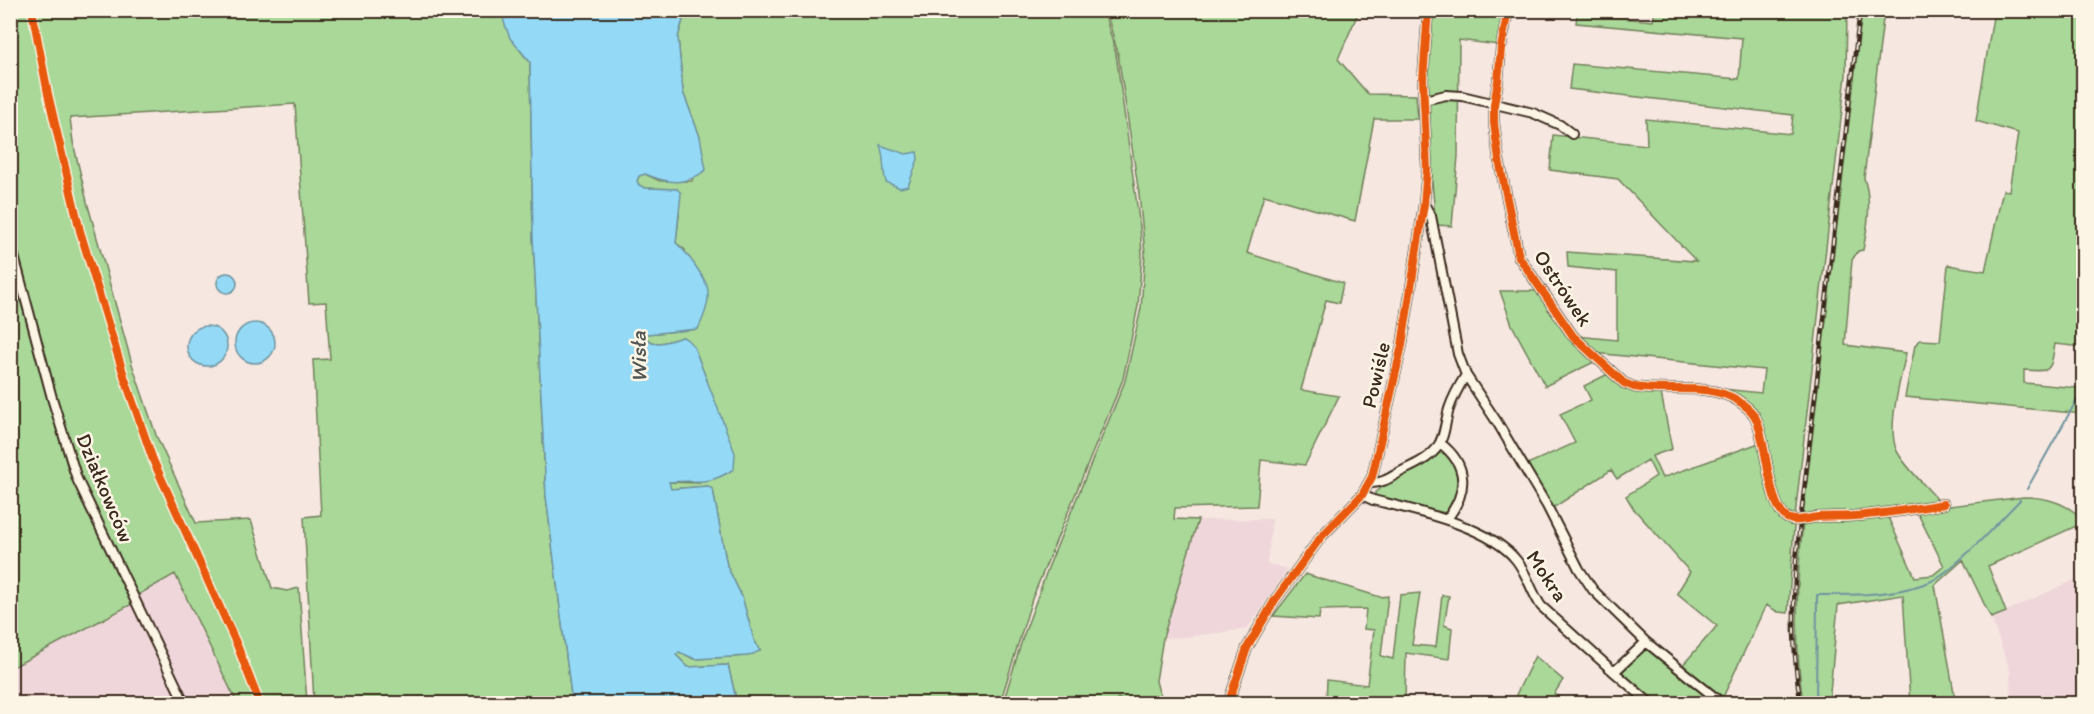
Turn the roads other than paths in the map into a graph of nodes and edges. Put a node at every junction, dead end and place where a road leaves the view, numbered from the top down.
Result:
1 (1428, 10) edge
2 (1508, 10) edge
3 (1424, 100) junction
4 (1494, 105) junction
5 (1572, 134) dead end
6 (1424, 204) junction
7 (10, 241) edge
8 (1466, 375) junction
9 (1440, 443) junction
10 (1370, 483) junction
11 (1362, 495) junction
12 (1944, 504) dead end
13 (1447, 519) junction
14 (1646, 642) junction
15 (1614, 672) junction
16 (185, 704) edge
17 (1228, 704) edge
18 (1651, 704) edge
19 (1724, 704) edge

1 - 3 street, Powiśle
2 - 4 street, Ostrówek
3 - 4 street
3 - 6 street, Powiśle
4 - 5 street
4 - 12 street, Ostrówek
6 - 8 street
6 - 10 street, Powiśle
7 - 16 street, Działkowców
8 - 9 street
8 - 14 street
9 - 10 street
9 - 13 street
10 - 11 street, Powiśle
11 - 13 street, Mokra
11 - 17 street, Powiśle
13 - 15 street, Mokra
14 - 15 street
14 - 19 street
15 - 18 street, Mokra

